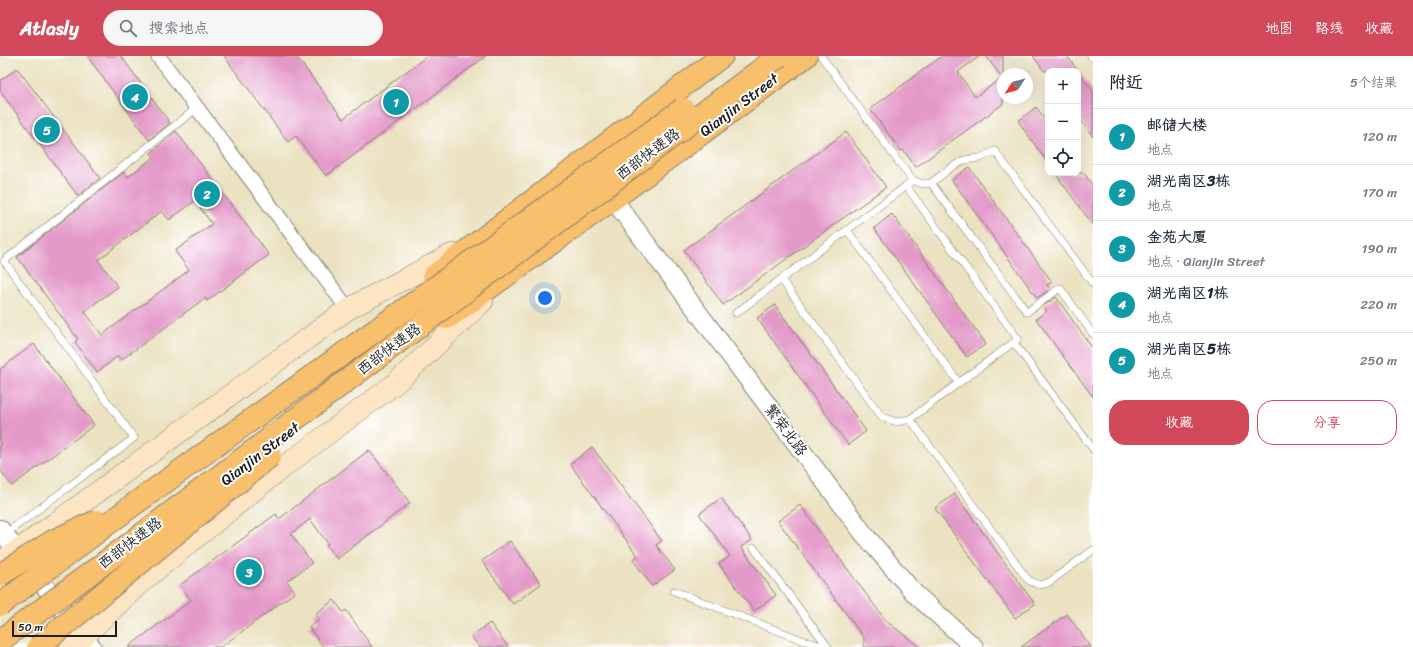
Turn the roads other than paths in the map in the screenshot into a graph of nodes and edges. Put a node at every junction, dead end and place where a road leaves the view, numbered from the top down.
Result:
1 (158, 56) edge
2 (757, 56) edge
3 (779, 56) edge
4 (806, 56) edge
5 (821, 56) edge
6 (717, 58) edge
7 (197, 108) junction
8 (912, 180) junction
9 (931, 182) junction
10 (906, 186) junction
11 (613, 199) junction
12 (847, 230) junction
13 (490, 233) junction
14 (518, 268) junction
15 (781, 279) junction
16 (1093, 284) edge
17 (348, 310) junction
18 (736, 313) dead end
19 (423, 323) junction
20 (1093, 334) edge
21 (1014, 342) junction
22 (960, 383) junction
23 (910, 419) junction
24 (1093, 449) edge
25 (133, 505) junction
26 (2, 532) edge
27 (754, 548) dead end
28 (1093, 550) edge
29 (9, 557) edge
30 (33, 572) junction
31 (0, 575) edge
32 (674, 591) dead end
33 (0, 596) edge
34 (0, 605) edge
35 (60, 606) junction
36 (0, 642) edge
37 (82, 643) edge
38 (7, 647) edge
39 (38, 647) edge
40 (827, 647) edge
41 (974, 647) edge

1 - 7 street
2 - 25 main road, 西部快速路, bridge
3 - 19 main road, 西部快速路, bridge
4 - 11 main road, Qianjin Street
5 - 8 lane
6 - 13 main road
7 - 17 street
7 - 26 lane
8 - 9 lane
8 - 10 lane
9 - 16 lane
9 - 20 lane
10 - 12 lane
10 - 21 lane
11 - 14 main road, Qianjin Street
11 - 41 street, 繁荣北路
12 - 15 lane
12 - 22 lane
13 - 17 main road
13 - 30 main road
14 - 35 main road, Qianjin Street
14 - 37 main road, Qianjin Street
15 - 18 lane
15 - 23 lane
17 - 29 main road
19 - 36 main road, 西部快速路, bridge
19 - 39 main road, bridge
21 - 22 lane
21 - 24 lane
22 - 23 lane
23 - 28 lane
25 - 31 main road, bridge
25 - 34 main road, 西部快速路, bridge
26 - 29 street
27 - 40 lane
29 - 30 street
30 - 33 main road
30 - 35 street
32 - 40 lane
35 - 37 street
35 - 38 main road, Qianjin Street

